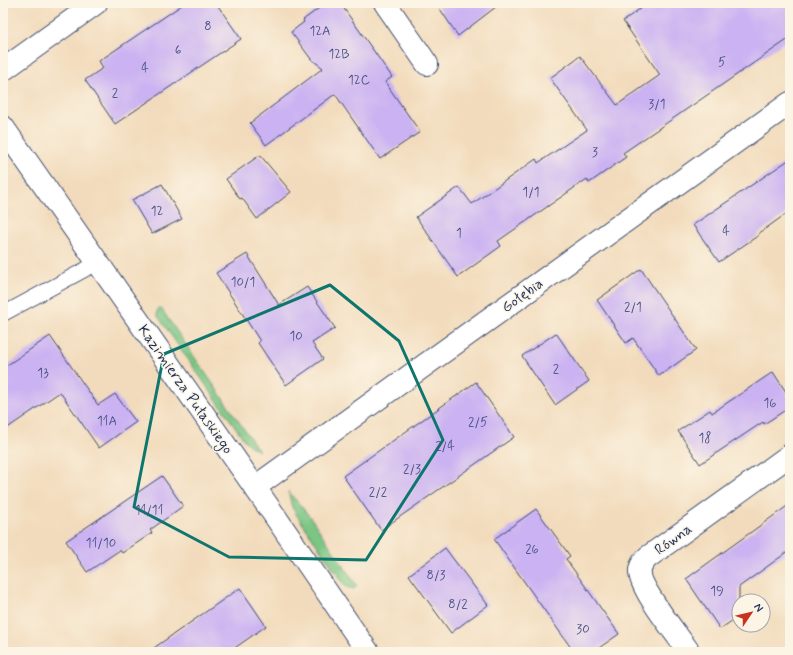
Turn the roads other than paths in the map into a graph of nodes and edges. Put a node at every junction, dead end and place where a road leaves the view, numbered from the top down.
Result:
1 (96, 3) edge
2 (385, 3) edge
3 (427, 64) dead end
4 (3, 70) edge
5 (790, 103) edge
6 (3, 127) edge
7 (97, 264) junction
8 (3, 314) edge
9 (790, 455) edge
10 (255, 486) junction
11 (368, 652) edge
12 (689, 652) edge

1 - 4 street
2 - 3 street
5 - 10 street, Gołębia
6 - 7 street, Kazimierza Pułaskiego
7 - 8 lane
7 - 10 street, Kazimierza Pułaskiego
9 - 12 street, Równa
10 - 11 street, Kazimierza Pułaskiego

